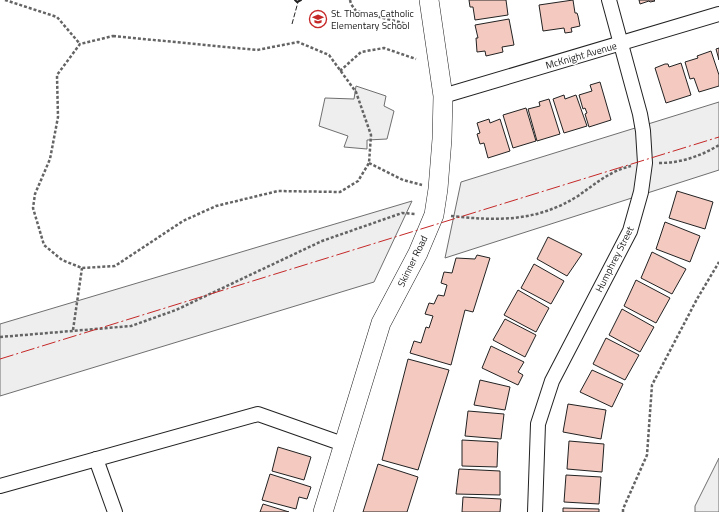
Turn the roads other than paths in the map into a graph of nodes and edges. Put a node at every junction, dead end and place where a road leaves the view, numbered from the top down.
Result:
1 (429, 0) edge
2 (609, 0) edge
3 (719, 14) edge
4 (621, 44) junction
5 (443, 96) junction
6 (343, 444) junction
7 (96, 459) junction
8 (0, 486) edge
9 (115, 512) edge
10 (323, 512) edge
11 (535, 512) edge

1 - 5 street, Skinner Road
2 - 4 street, Humphrey Street
3 - 4 street, McKnight Avenue
4 - 5 street, McKnight Avenue
4 - 11 street, Humphrey Street
5 - 6 street, Skinner Road
6 - 7 street
6 - 10 street, Skinner Road
7 - 8 street
7 - 9 street

